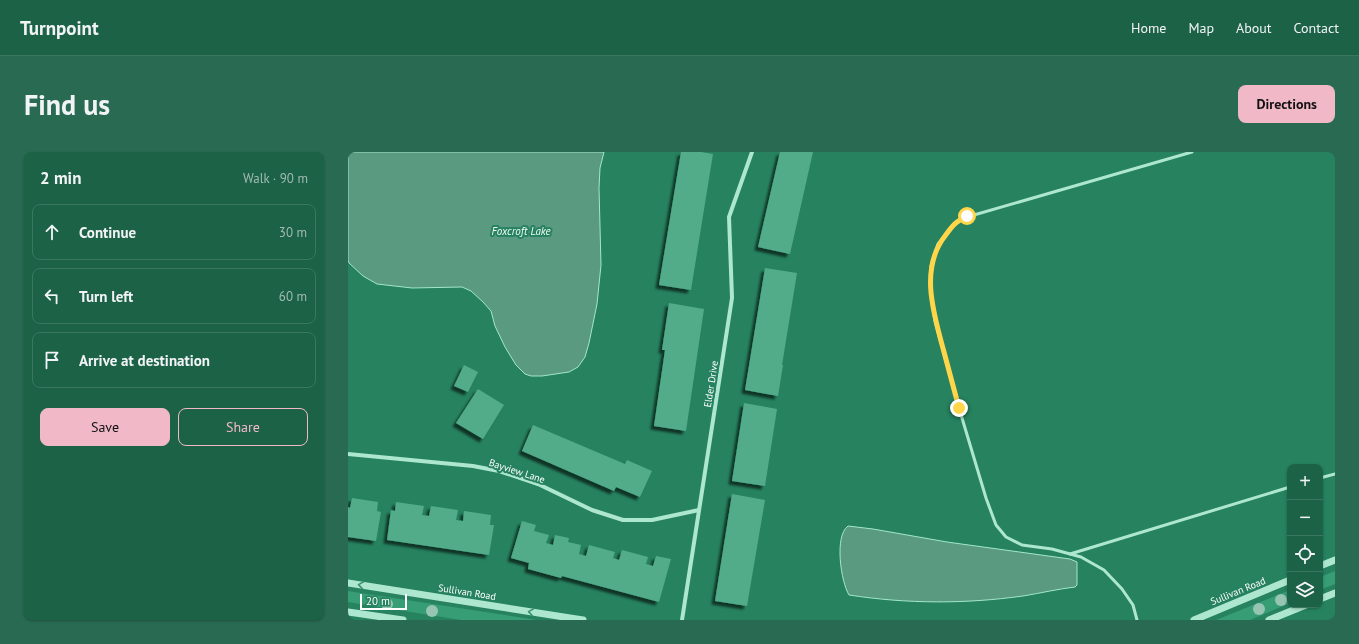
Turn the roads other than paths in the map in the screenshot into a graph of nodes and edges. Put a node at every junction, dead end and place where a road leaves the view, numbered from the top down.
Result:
1 (752, 152) edge
2 (1192, 152) edge
3 (348, 454) edge
4 (1335, 474) edge
5 (1323, 477) edge
6 (1287, 488) edge
7 (699, 510) junction
8 (1070, 554) junction
9 (1335, 560) edge
10 (1323, 565) edge
11 (1287, 581) edge
12 (348, 583) edge
13 (1335, 593) edge
14 (1323, 598) edge
15 (1298, 608) edge
16 (348, 612) edge
17 (403, 620) edge
18 (583, 620) edge
19 (682, 620) edge
20 (1137, 620) edge
21 (1194, 620) edge
22 (1268, 620) edge

1 - 7 street, Elder Drive
2 - 8 lane
3 - 7 street, Bayview Lane
4 - 5 lane
6 - 8 lane
7 - 19 street, Elder Drive
8 - 20 lane
9 - 10 street
11 - 21 street, Sullivan Road
18 -> 12 street, Sullivan Road
13 - 14 street
15 - 22 street
16 - 17 street

